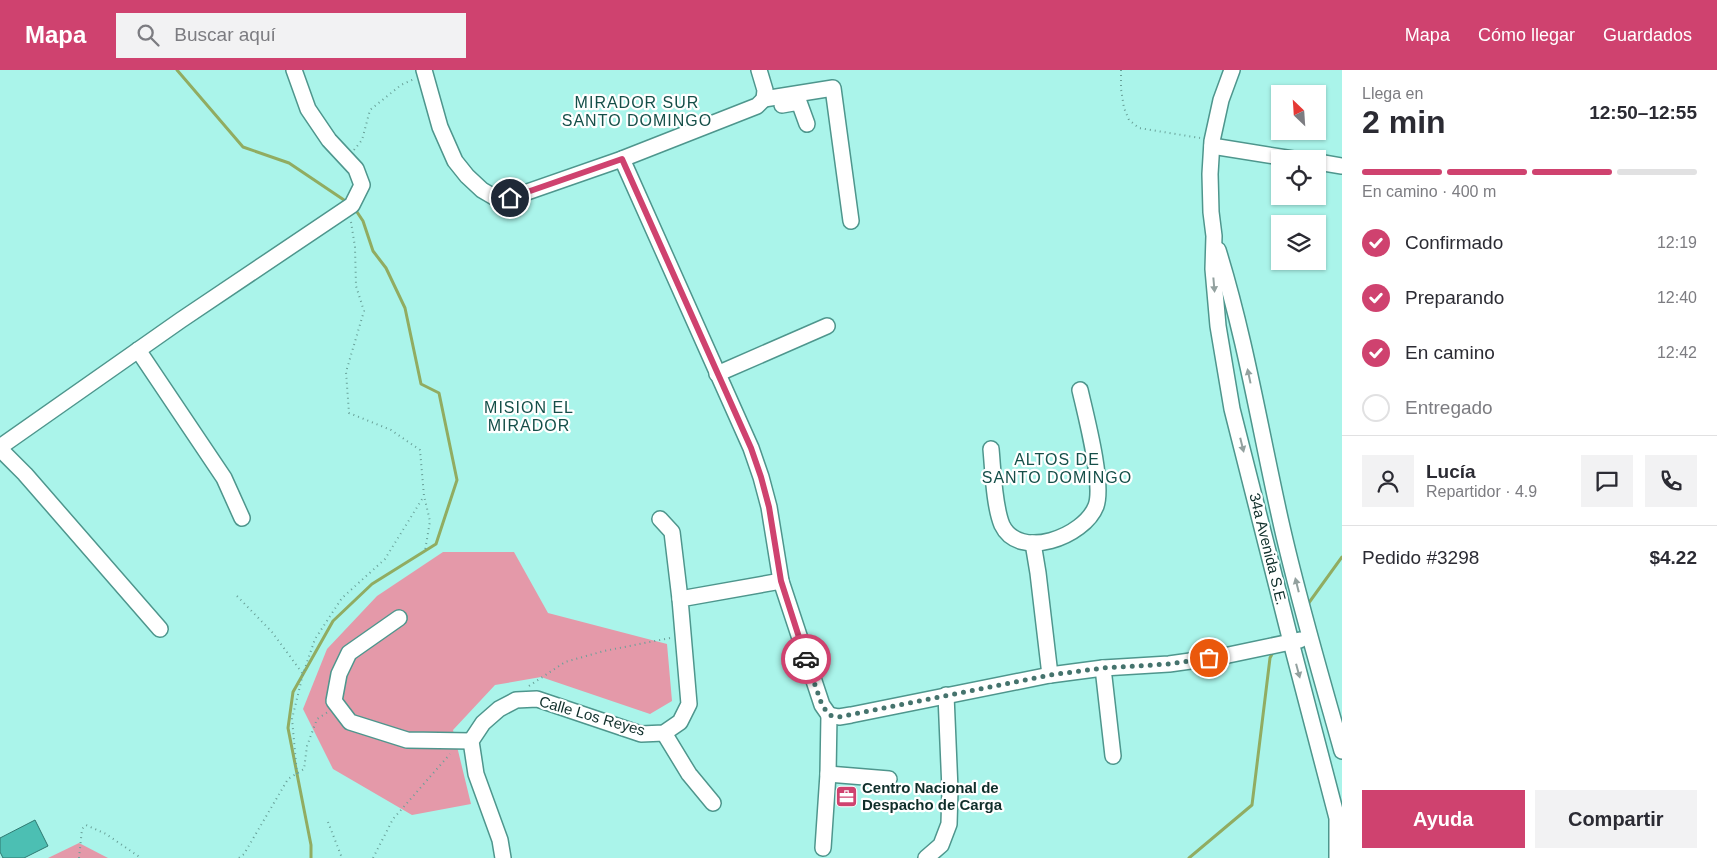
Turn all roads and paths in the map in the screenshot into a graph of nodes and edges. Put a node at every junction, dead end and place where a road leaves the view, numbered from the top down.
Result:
1 (294, 70) edge
2 (759, 70) edge
3 (1121, 70) edge
4 (1232, 70) edge
5 (425, 72) edge
6 (763, 101) junction
7 (807, 124) dead end
8 (1212, 144) junction
9 (1271, 155) edge
10 (347, 159) junction
11 (622, 159) junction
12 (1326, 163) edge
13 (1342, 166) edge
14 (348, 208) junction
15 (851, 221) dead end
16 (1214, 236) junction
17 (827, 326) dead end
18 (138, 350) junction
19 (717, 374) junction
20 (1080, 390) dead end
21 (0, 448) edge
22 (991, 449) dead end
23 (424, 496) junction
24 (242, 518) dead end
25 (660, 519) dead end
26 (1282, 528) junction
27 (1264, 532) junction
28 (1033, 543) junction
29 (425, 551) dead end
30 (781, 581) junction
31 (237, 596) dead end
32 (680, 599) junction
33 (399, 618) dead end
34 (1306, 621) junction
35 (1287, 626) junction
36 (160, 629) dead end
37 (683, 632) junction
38 (1310, 637) junction
39 (1291, 642) junction
40 (1103, 668) junction
41 (303, 674) junction
42 (1050, 675) junction
43 (946, 695) junction
44 (516, 700) junction
45 (338, 706) junction
46 (829, 715) junction
47 (664, 733) junction
48 (465, 740) junction
49 (1342, 750) edge
50 (1113, 756) dead end
51 (297, 774) junction
52 (828, 774) junction
53 (889, 779) dead end
54 (713, 803) dead end
55 (328, 822) dead end
56 (823, 848) dead end
57 (78, 858) edge
58 (141, 858) edge
59 (239, 858) edge
60 (342, 858) edge
61 (373, 858) edge
62 (503, 858) edge
63 (926, 858) edge
64 (1337, 858) edge

1 - 10 street
2 - 6 street
3 - 8 path
4 - 8 street, 34a Avenida S.E.
5 - 10 path
5 - 11 street
6 - 7 street
6 - 11 street
6 - 15 street
8 - 9 street
8 - 16 street, 34a Avenida S.E.
10 - 14 street
11 - 19 street
12 - 13 street
14 - 18 street
14 - 23 path
26 -> 16 street, 34a Avenida S.E.
16 -> 27 street, 34a Avenida S.E.
17 - 19 street
18 - 21 street
18 - 24 street
19 - 30 street
20 - 28 street
21 - 36 street
22 - 28 street
23 - 29 path
23 - 41 path
25 - 32 street, Calle Los Reyes
26 - 27 street
34 -> 26 street, 34a Avenida S.E.
27 - 35 street, 34a Avenida S.E.
28 - 42 street
30 - 32 street
30 - 46 street
31 - 41 path
32 - 37 street, Calle Los Reyes
33 - 45 street
34 - 35 street
34 - 38 street, 34a Avenida S.E.
35 - 39 street, 34a Avenida S.E.
37 - 44 path
37 - 47 street, Calle Los Reyes
38 - 39 street
38 - 49 street, 34a Avenida S.E.
39 - 40 street
39 -> 64 street, 34a Avenida S.E.
40 - 42 street
40 - 50 street
41 - 51 path
42 - 43 street
43 - 46 street
43 - 63 street
44 - 47 street, Calle Los Reyes
44 - 48 street, Calle Los Reyes
45 - 48 street
45 - 51 path
46 - 52 street
47 - 54 street
48 - 61 path
48 - 62 street
51 - 59 path
52 - 53 street
52 - 56 street
55 - 60 path
57 - 58 path

